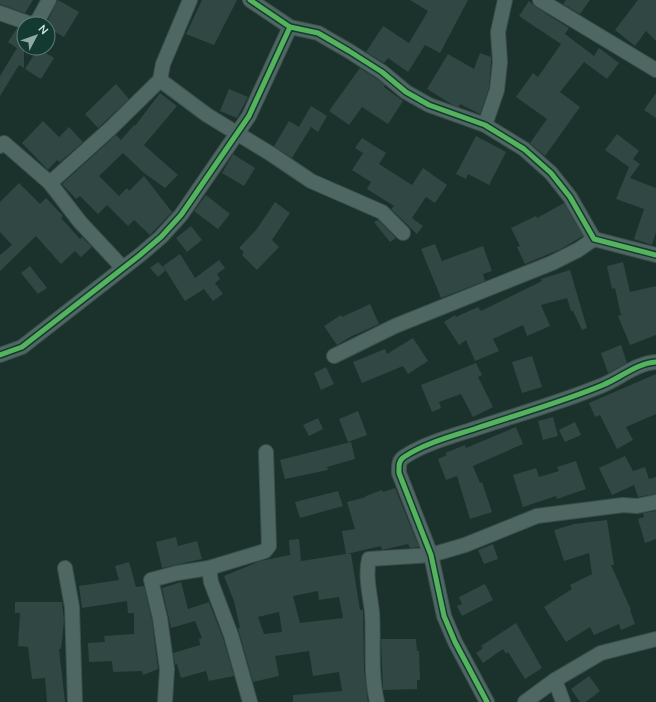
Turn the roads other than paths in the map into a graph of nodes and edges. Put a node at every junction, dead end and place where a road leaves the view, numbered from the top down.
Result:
1 (49, 0) edge
2 (190, 0) edge
3 (250, 0) edge
4 (505, 0) edge
5 (540, 0) edge
6 (0, 13) edge
7 (40, 16) edge
8 (16, 19) edge
9 (290, 27) junction
10 (656, 70) edge
11 (160, 80) junction
12 (485, 125) junction
13 (235, 134) junction
14 (1, 142) edge
15 (50, 183) junction
16 (404, 233) dead end
17 (594, 239) junction
18 (656, 255) edge
19 (123, 268) junction
20 (2, 351) edge
21 (334, 356) dead end
22 (656, 362) edge
23 (266, 452) dead end
24 (656, 502) edge
25 (431, 555) junction
26 (65, 568) dead end
27 (209, 568) junction
28 (656, 639) edge
29 (555, 680) junction
30 (75, 702) edge
31 (165, 702) edge
32 (250, 702) edge
33 (377, 702) edge
34 (488, 702) edge
35 (525, 702) edge
36 (563, 702) edge

1 - 7 street
2 - 11 street
3 - 9 street
4 - 12 street
5 - 10 street
6 - 8 street
9 - 12 street
9 - 13 street
11 - 13 street
11 - 15 street
12 - 17 street
13 - 16 street
13 - 19 street
14 - 15 street
15 - 19 street
17 - 18 street
17 - 21 street
19 - 20 street
22 - 25 street
23 - 27 street
24 - 25 street
25 - 33 street
25 - 34 street
26 - 30 street
27 - 31 street
27 - 32 street
28 - 29 street
29 - 35 street
29 - 36 street

